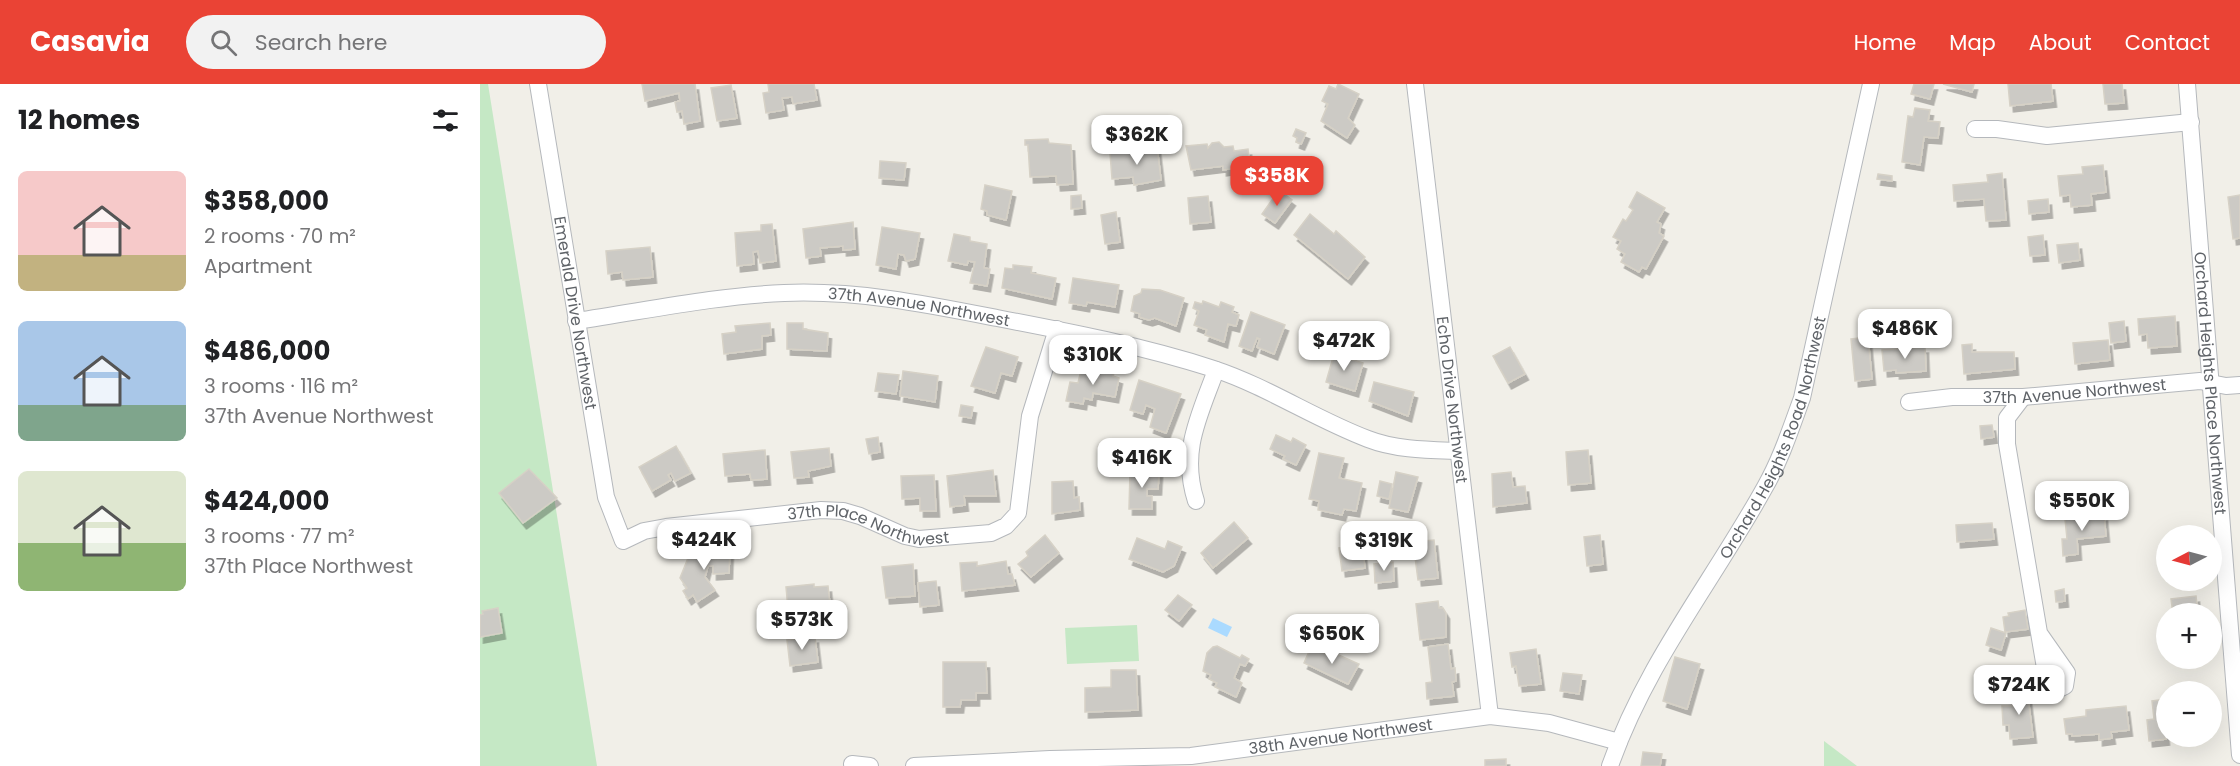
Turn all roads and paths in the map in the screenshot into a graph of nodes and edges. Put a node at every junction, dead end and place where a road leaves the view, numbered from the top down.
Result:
1 (538, 84) edge
2 (1415, 84) edge
3 (1871, 84) edge
4 (2187, 84) edge
5 (2191, 122) junction
6 (1975, 129) dead end
7 (576, 321) junction
8 (1057, 329) junction
9 (1216, 370) junction
10 (2210, 383) junction
11 (2240, 385) edge
12 (2023, 397) junction
13 (1909, 402) dead end
14 (1458, 451) junction
15 (1196, 501) dead end
16 (622, 541) joint
17 (2039, 633) dead end
18 (1490, 716) junction
19 (1619, 742) junction
20 (2240, 755) edge
21 (852, 764) dead end
22 (870, 766) edge
23 (914, 766) edge
24 (1610, 766) edge

1 - 7 street, Emerald Drive Northwest
2 - 14 street, Echo Drive Northwest
3 - 19 street, Orchard Heights Road Northwest
4 - 5 street, Orchard Heights Place Northwest
5 - 6 street
5 - 10 street, Orchard Heights Place Northwest
7 - 8 street, 37th Avenue Northwest
7 - 16 street, Emerald Drive Northwest
8 - 9 street, 37th Avenue Northwest
8 - 16 street, 37th Place Northwest
9 - 14 street, 37th Avenue Northwest
9 - 15 street
10 - 11 street, 37th Avenue Northwest
10 - 12 street, 37th Avenue Northwest
10 - 20 street, Orchard Heights Place Northwest
12 - 13 street, 37th Avenue Northwest
12 - 17 street
14 - 18 street, Echo Drive Northwest
18 - 19 street, 38th Avenue Northwest
18 - 23 street, 38th Avenue Northwest
19 - 24 street, Orchard Heights Road Northwest
21 - 22 street

